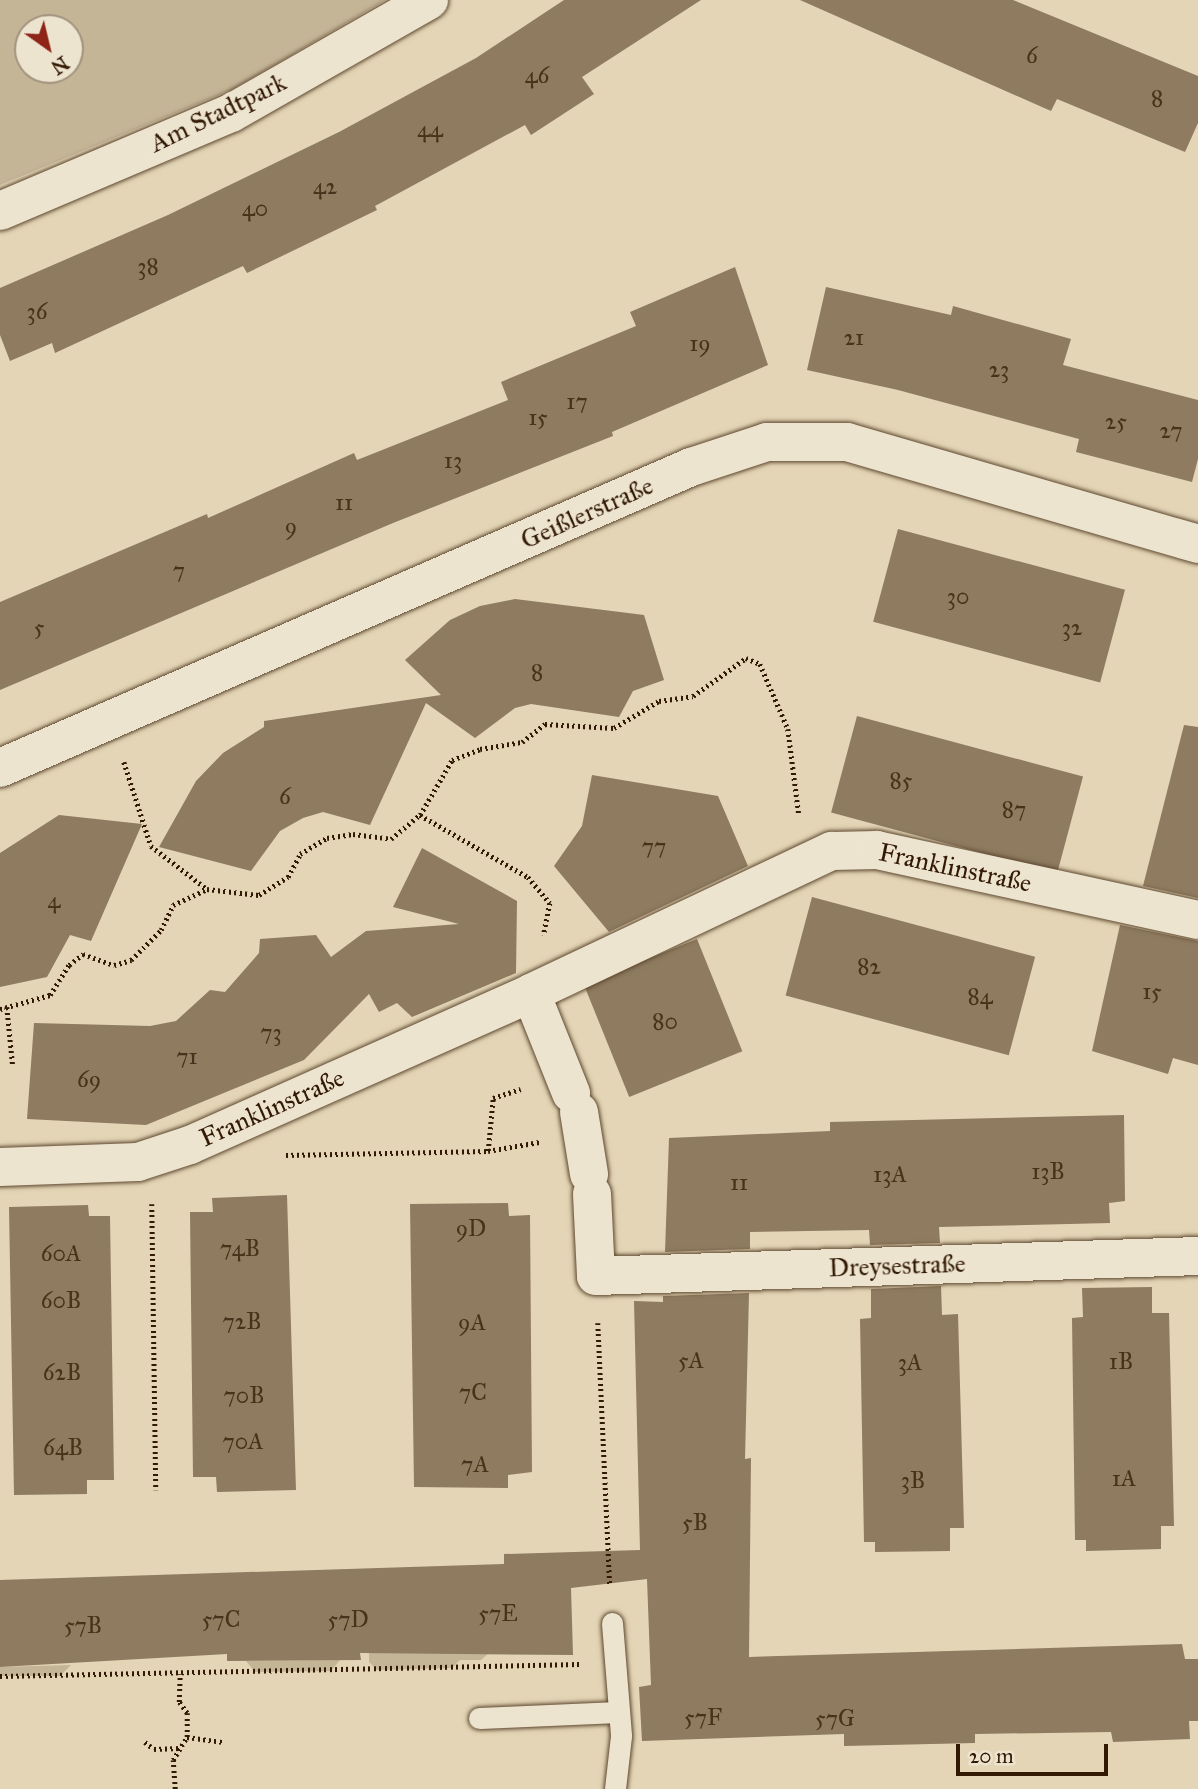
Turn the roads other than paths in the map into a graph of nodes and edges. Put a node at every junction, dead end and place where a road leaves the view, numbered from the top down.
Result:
1 (429, 0) edge
2 (0, 211) edge
3 (1198, 544) edge
4 (0, 768) edge
5 (1198, 920) edge
6 (532, 991) junction
7 (0, 1167) edge
8 (1198, 1256) edge
9 (612, 1623) road end
10 (619, 1712) junction
11 (479, 1718) dead end
12 (615, 1789) edge

1 - 2 street, Am Stadtpark
3 - 4 street, Geißlerstraße
5 - 6 street, Franklinstraße
6 - 7 street, Franklinstraße
6 - 8 street, Dreysestraße
9 - 10 lane
10 - 11 lane
10 - 12 lane

